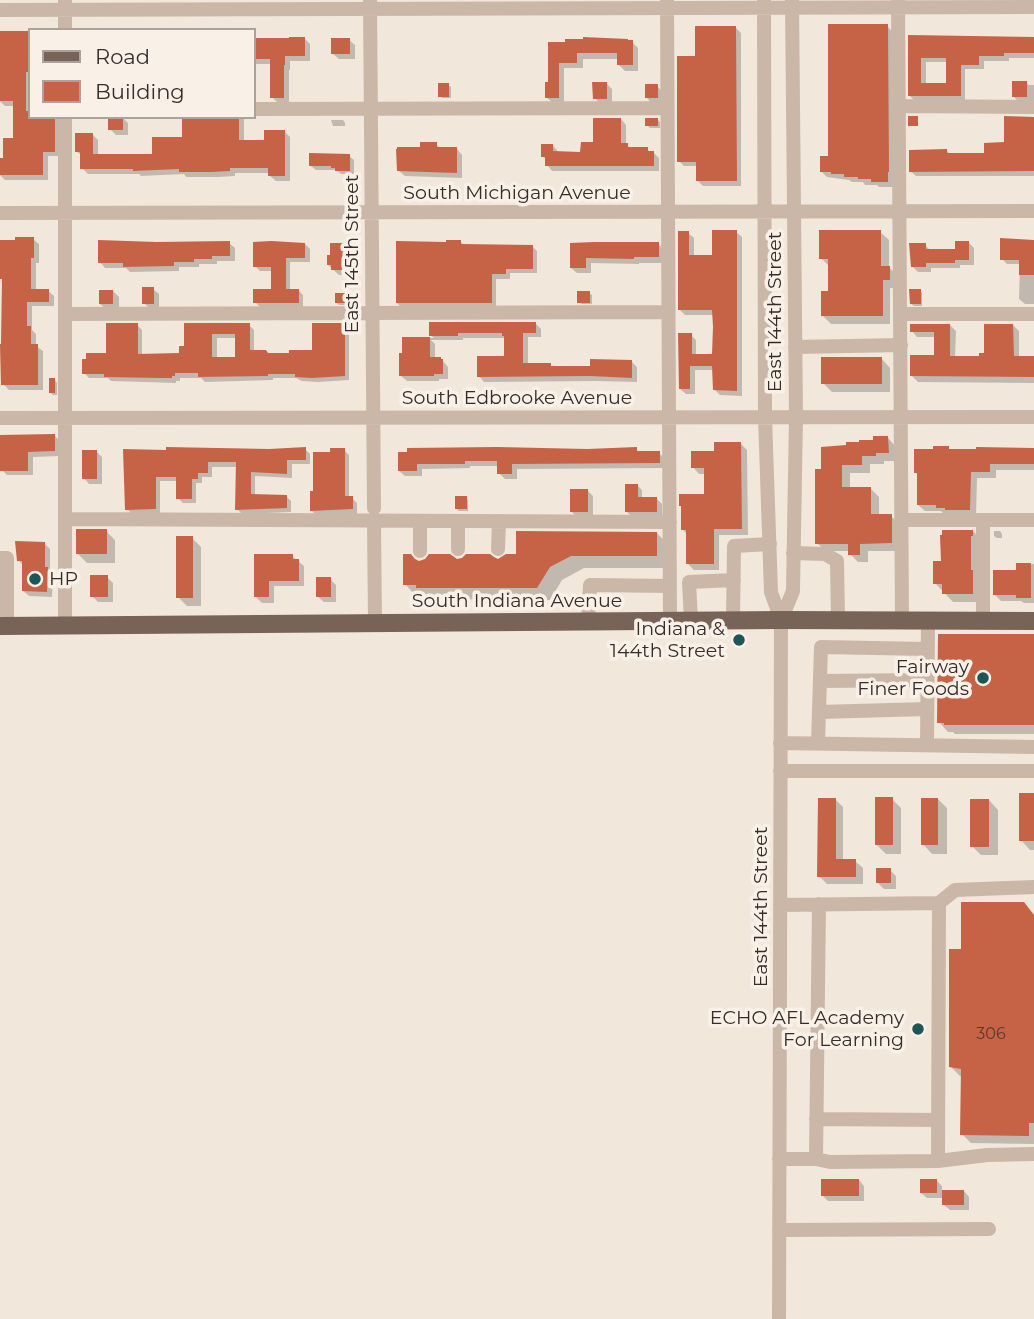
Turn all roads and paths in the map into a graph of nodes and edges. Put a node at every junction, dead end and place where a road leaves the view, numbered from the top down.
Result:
1 (370, 4) edge
2 (667, 4) edge
3 (764, 4) edge
4 (792, 4) edge
5 (898, 4) edge
6 (65, 5) edge
7 (1034, 7) edge
8 (0, 10) edge
9 (65, 28) edge
10 (899, 106) junction
11 (1034, 107) edge
12 (256, 108) edge
13 (370, 108) junction
14 (667, 108) junction
15 (65, 119) edge
16 (764, 211) junction
17 (794, 211) junction
18 (900, 211) junction
19 (1034, 211) edge
20 (372, 212) junction
21 (668, 212) junction
22 (0, 213) edge
23 (65, 213) junction
24 (668, 312) junction
25 (372, 313) junction
26 (65, 314) junction
27 (901, 314) junction
28 (1034, 314) edge
29 (901, 345) junction
30 (795, 347) junction
31 (669, 417) junction
32 (765, 417) junction
33 (796, 417) junction
34 (901, 417) junction
35 (1034, 417) edge
36 (0, 418) edge
37 (65, 418) junction
38 (373, 418) junction
39 (374, 514) junction
40 (65, 519) junction
41 (902, 520) junction
42 (983, 520) junction
43 (1034, 520) edge
44 (420, 521) junction
45 (457, 521) junction
46 (499, 521) junction
47 (670, 522) junction
48 (770, 544) junction
49 (458, 549) dead end
50 (498, 549) dead end
51 (420, 551) dead end
52 (793, 552) junction
53 (0, 558) edge
54 (734, 580) junction
55 (670, 586) junction
56 (780, 620) junction
57 (670, 621) junction
58 (691, 621) junction
59 (733, 621) junction
60 (838, 621) junction
61 (902, 621) junction
62 (928, 621) junction
63 (983, 621) junction
64 (1034, 621) edge
65 (588, 622) junction
66 (375, 623) junction
67 (3, 626) edge
68 (65, 626) junction
69 (927, 649) junction
70 (927, 680) junction
71 (820, 681) junction
72 (927, 709) junction
73 (819, 712) junction
74 (780, 743) junction
75 (818, 743) junction
76 (927, 744) junction
77 (1034, 747) edge
78 (780, 771) junction
79 (1034, 771) edge
80 (1034, 887) edge
81 (939, 903) junction
82 (819, 904) junction
83 (780, 905) junction
84 (816, 1119) junction
85 (938, 1120) junction
86 (1034, 1154) edge
87 (779, 1158) junction
88 (816, 1158) junction
89 (938, 1161) junction
90 (989, 1229) dead end
91 (779, 1230) junction
92 (779, 1319) edge

1 - 2 street
1 - 6 street
1 - 13 street, East 145th Street
2 - 3 street
2 - 14 street
3 - 4 street
3 - 16 street, East 144th Street
4 - 5 street
4 - 17 street, East 144th Street
5 - 7 street
5 - 10 street
6 - 8 street
6 - 9 street
10 - 11 street
10 - 18 street
12 - 13 street
13 - 14 street
13 - 20 street, East 145th Street
14 - 21 street
15 - 23 street
16 - 17 street, South Michigan Avenue
16 - 21 street, South Michigan Avenue
16 - 32 street, East 144th Street
17 - 18 street, South Michigan Avenue
17 - 30 street, East 144th Street
18 - 19 street, South Michigan Avenue
18 - 27 street
20 - 21 street, South Michigan Avenue
20 - 23 street, South Michigan Avenue
20 - 25 street, East 145th Street
21 - 24 street
22 - 23 street, South Michigan Avenue
23 - 26 street
24 - 25 street
24 - 31 street
25 - 26 street
25 - 38 street, East 145th Street
26 - 37 street
27 - 28 street
27 - 29 street
29 - 30 street
29 - 34 street
30 - 33 street, East 144th Street
31 - 32 street, South Edbrooke Avenue
31 - 38 street, South Edbrooke Avenue
31 - 47 street
32 - 33 street, South Edbrooke Avenue
32 - 48 street, East 144th Street
33 - 34 street, South Edbrooke Avenue
33 - 52 street, East 144th Street
34 - 35 street, South Edbrooke Avenue
34 - 41 street
36 - 37 street, South Edbrooke Avenue
37 - 38 street, South Edbrooke Avenue
37 - 40 street
38 - 39 street, East 145th Street
39 - 40 street
39 - 44 street
39 - 66 street, East 145th Street
40 - 68 street
41 - 42 street
41 - 61 street
42 - 43 street
42 - 63 street
44 - 45 street
44 - 51 street
45 - 46 street
45 - 49 street
46 - 47 street
46 - 50 street
47 - 55 street
48 - 54 street
48 - 56 street, East 144th Street
52 - 56 street, East 144th Street
52 - 60 street
53 - 67 street
54 - 58 street
54 - 59 street
55 - 57 street
55 - 65 street
56 - 59 main road, South Indiana Avenue
56 - 60 main road, South Indiana Avenue
56 - 74 street, East 144th Street
57 - 58 main road, South Indiana Avenue
57 - 65 main road, South Indiana Avenue
58 - 59 main road, South Indiana Avenue
60 - 61 main road, South Indiana Avenue
61 - 62 main road, South Indiana Avenue
62 - 63 main road, South Indiana Avenue
62 - 69 street
63 - 64 main road, South Indiana Avenue
65 - 66 main road, South Indiana Avenue
66 - 68 main road, South Indiana Avenue
67 - 68 main road, South Indiana Avenue
69 - 70 street
69 - 71 street
70 - 71 street
70 - 72 street
71 - 73 street
72 - 73 street
72 - 76 street
73 - 75 street
74 - 75 street
74 - 78 street, East 144th Street
75 - 76 street
76 - 77 street
78 - 79 street
78 - 83 street, East 144th Street
80 - 81 street
81 - 82 street
81 - 85 street
82 - 83 street
82 - 84 street
83 - 87 street, East 144th Street
84 - 85 street
84 - 88 street
85 - 89 street
86 - 89 street
87 - 88 street
87 - 91 street, East 144th Street
88 - 89 street
90 - 91 street
91 - 92 street, East 144th Street

